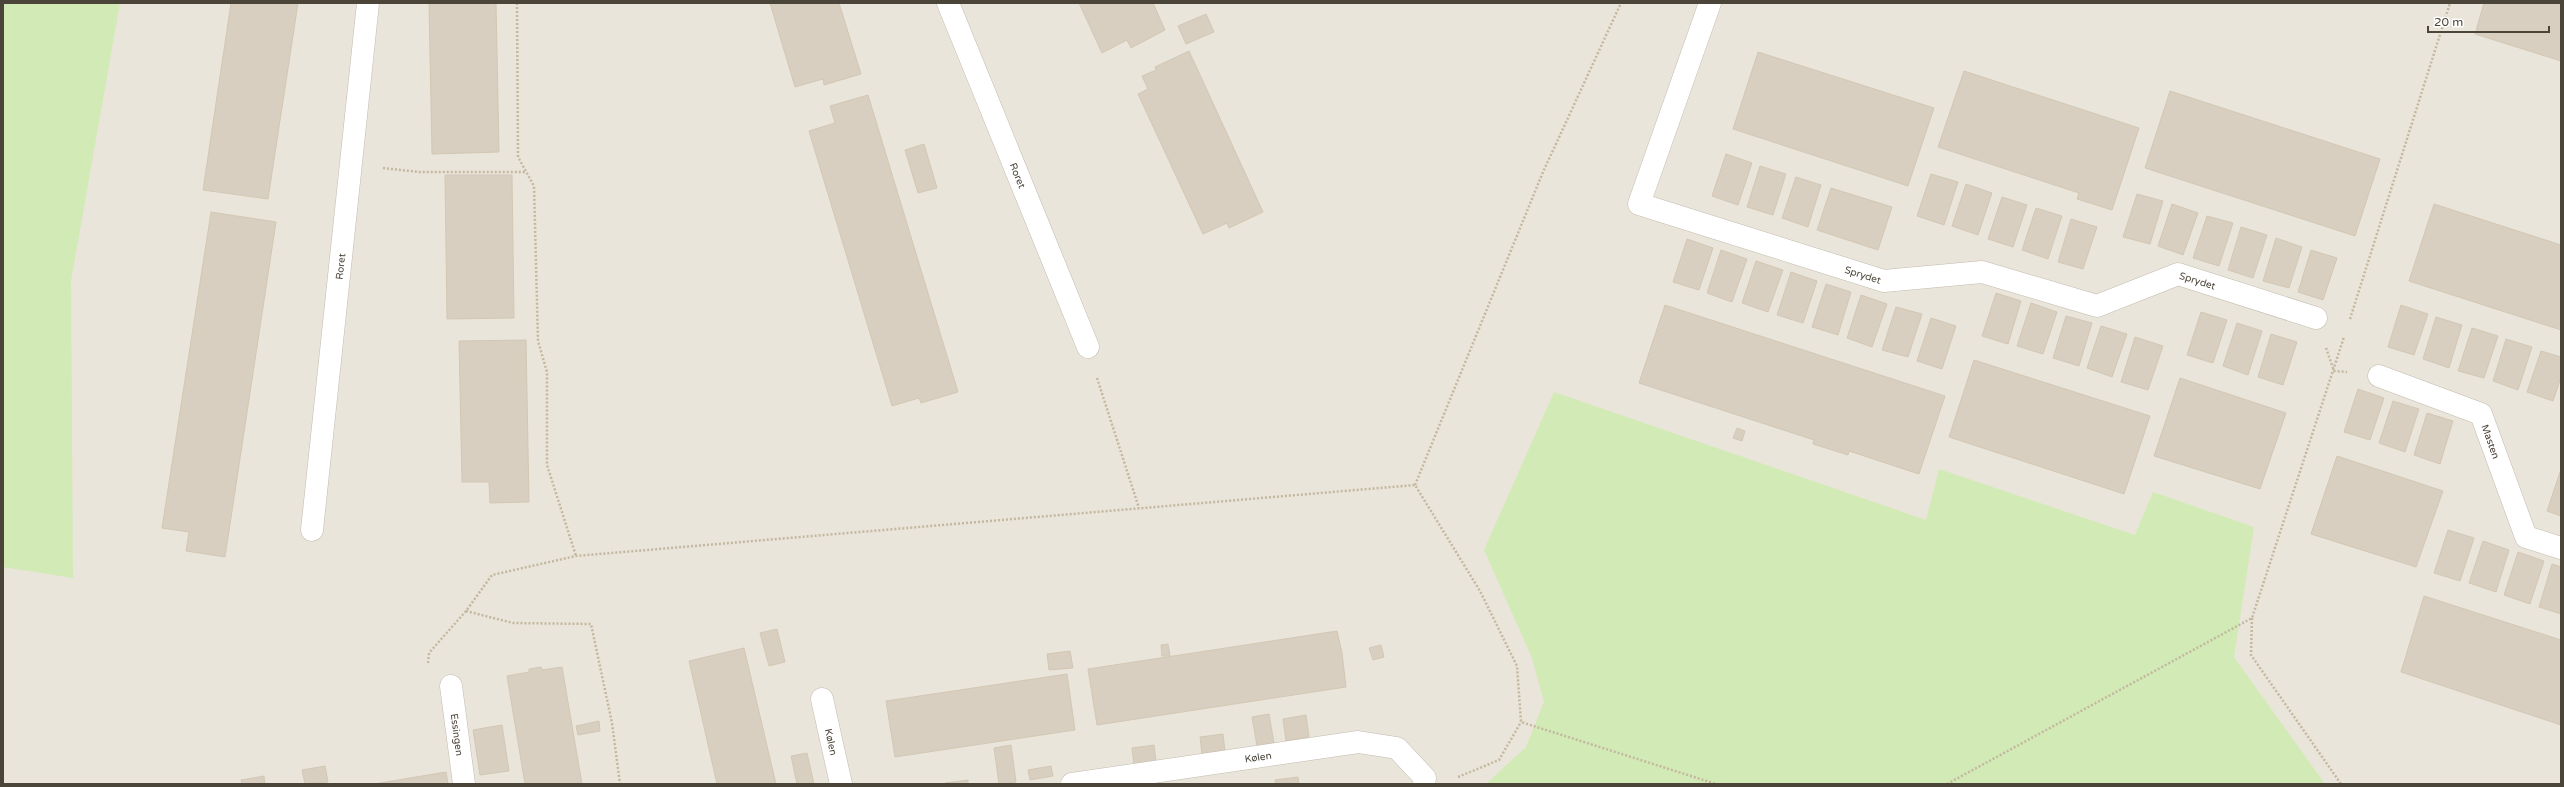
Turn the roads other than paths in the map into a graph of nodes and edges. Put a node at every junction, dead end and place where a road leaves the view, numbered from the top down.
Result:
1 (368, 3) edge
2 (948, 3) edge
3 (1710, 3) edge
4 (2316, 318) road end
5 (1088, 347) road end
6 (2379, 376) road end
7 (312, 530) dead end
8 (2561, 548) edge
9 (452, 686) dead end
10 (822, 699) dead end
11 (1424, 781) edge
12 (464, 784) edge
13 (841, 784) edge
14 (1072, 784) edge

1 - 7 street, Roret
2 - 5 street, Roret
3 - 4 street, Sprydet
6 - 8 street, Masten
9 - 12 street, Essingen
10 - 13 street, Kølen
11 - 14 street, Kølen

